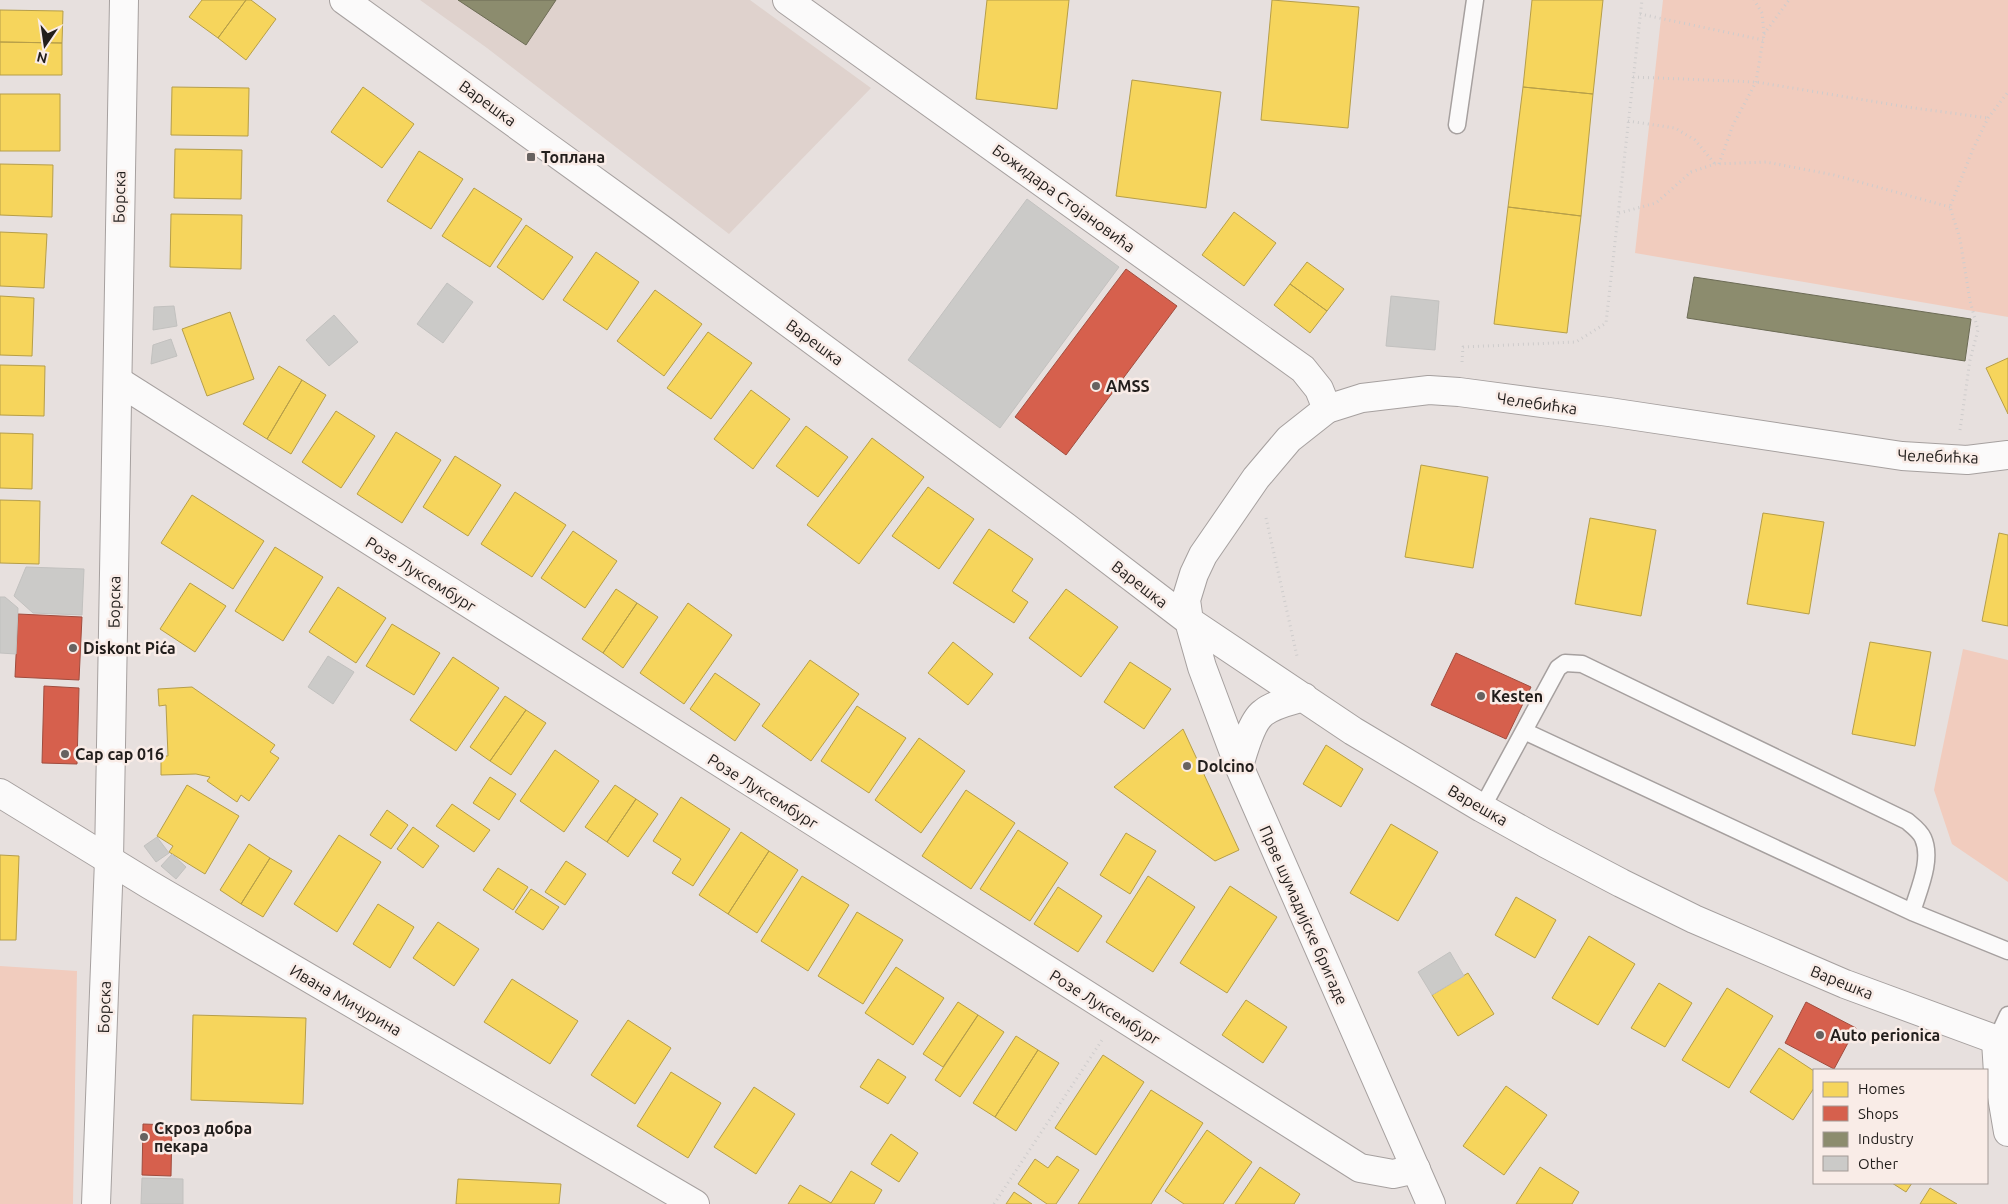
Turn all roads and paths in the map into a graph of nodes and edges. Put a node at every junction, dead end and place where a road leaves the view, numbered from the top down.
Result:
1 (124, 0) edge
2 (344, 0) edge
3 (786, 0) edge
4 (1475, 0) edge
5 (1642, 0) edge
6 (1754, 0) edge
7 (1789, 0) edge
8 (1640, 14) junction
9 (1764, 34) junction
10 (1763, 40) junction
11 (1633, 76) junction
12 (1756, 82) junction
13 (2008, 92) edge
14 (1988, 118) junction
15 (1628, 121) junction
16 (1456, 125) dead end
17 (1717, 164) junction
18 (1950, 207) junction
19 (1618, 212) junction
20 (118, 381) junction
21 (1459, 392) junction
22 (1327, 409) junction
23 (2008, 455) edge
24 (1956, 460) junction
25 (1256, 478) junction
26 (1189, 621) junction
27 (1305, 698) junction
28 (1524, 730) junction
29 (1239, 766) junction
30 (0, 793) edge
31 (1482, 808) junction
32 (109, 860) junction
33 (1912, 912) junction
34 (2008, 951) edge
35 (2008, 1015) edge
36 (1118, 1016) junction
37 (2002, 1043) edge
38 (2008, 1132) edge
39 (1416, 1169) junction
40 (96, 1204) edge
41 (695, 1204) edge
42 (994, 1204) edge
43 (1431, 1204) edge

1 - 20 street, Борска
2 - 26 street, Варешка
3 - 22 street, Божидара Стојановића
4 - 16 lane
5 - 8 path
6 - 9 path
7 - 9 path
8 - 10 path
8 - 11 path
9 - 10 path
10 - 12 path
11 - 12 path
11 - 15 path
12 - 14 path
12 - 17 path
13 - 14 path
14 - 18 path
15 - 17 path
15 - 19 path
17 - 18 path
17 - 19 path
18 - 24 path
19 - 21 path
20 - 32 street, Борска
20 - 36 street, Розе Луксембург
21 - 22 street, Челебићка
21 - 24 street, Челебићка
22 - 25 street, Челебићка
23 - 24 street, Челебићка
25 - 26 street, Челебићка
25 - 27 path
26 - 27 street, Варешка
26 - 29 street, Прве шумадијске бригаде
27 - 29 street
27 - 31 street, Варешка
28 - 31 lane
28 - 33 lane
28 - 33 lane
29 - 39 street, Прве шумадијске бригаде
30 - 32 street, Ивана Мичурина
31 - 37 street, Варешка
32 - 40 street, Борска
32 - 41 street, Ивана Мичурина
33 - 34 lane
35 - 37 lane
36 - 39 street, Розе Луксембург
36 - 42 path
37 - 38 street
39 - 43 street, Прве шумадијске бригаде

